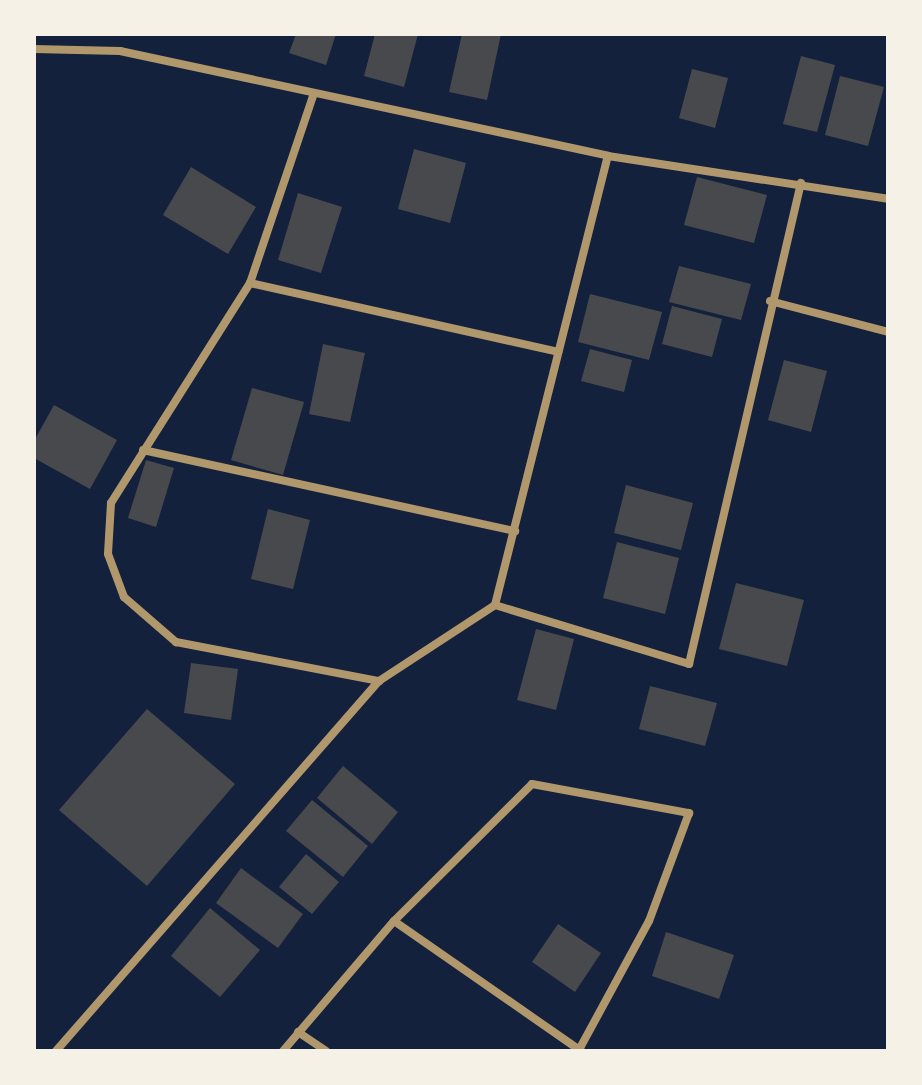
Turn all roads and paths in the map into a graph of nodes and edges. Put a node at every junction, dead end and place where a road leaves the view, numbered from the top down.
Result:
1 (34, 49) edge
2 (314, 93) junction
3 (608, 156) junction
4 (801, 183) junction
5 (888, 199) edge
6 (250, 283) junction
7 (770, 301) junction
8 (888, 332) edge
9 (558, 352) junction
10 (143, 450) junction
11 (515, 531) junction
12 (495, 605) junction
13 (379, 681) junction
14 (394, 921) junction
15 (298, 1032) junction
16 (580, 1050) edge
17 (56, 1051) edge
18 (283, 1051) edge
19 (326, 1051) edge

1 - 2 street
2 - 3 street
2 - 6 street
3 - 4 street
3 - 9 street
4 - 5 street
4 - 7 street
6 - 9 street
6 - 10 street
7 - 8 street
7 - 12 street
9 - 11 street
10 - 11 street
10 - 13 street
11 - 12 street
12 - 13 street
13 - 17 street
14 - 15 street
14 - 16 street
14 - 16 street
15 - 18 street
15 - 19 street

